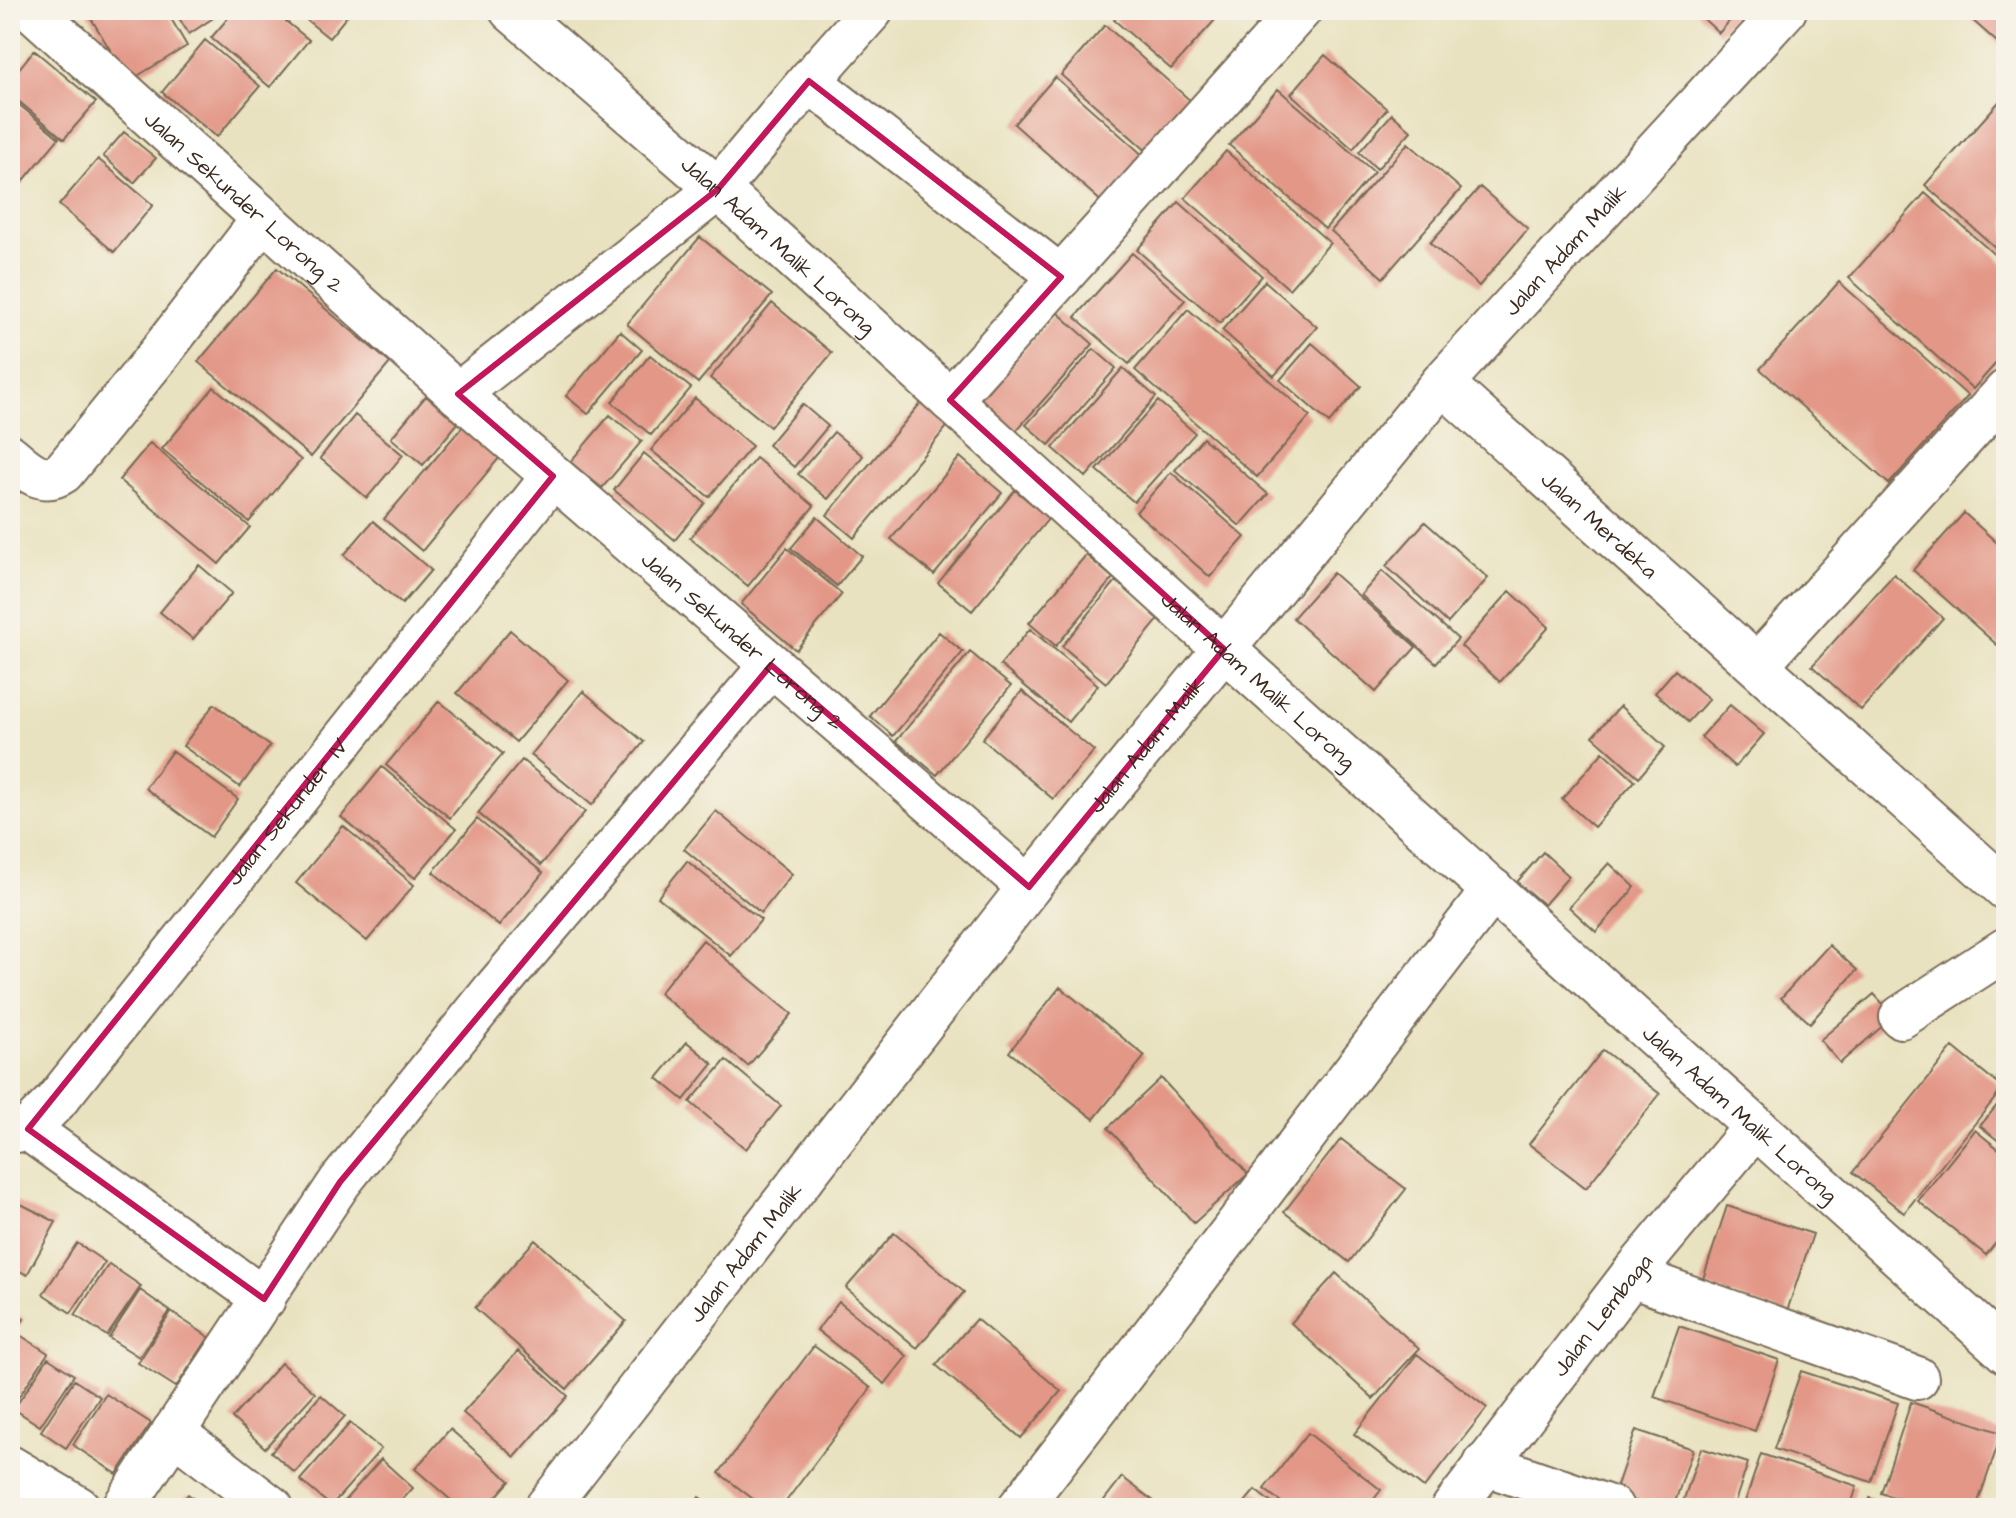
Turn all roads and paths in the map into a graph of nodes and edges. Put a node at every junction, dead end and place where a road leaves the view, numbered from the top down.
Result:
1 (32, 10) edge
2 (511, 10) edge
3 (872, 10) edge
4 (1300, 10) edge
5 (1785, 10) edge
6 (809, 81) junction
7 (718, 189) junction
8 (263, 219) junction
9 (1061, 277) junction
10 (1442, 383) junction
11 (2006, 391) edge
12 (458, 394) junction
13 (950, 400) junction
14 (10, 456) edge
15 (553, 476) junction
16 (1224, 649) junction
17 (1758, 664) junction
18 (771, 665) junction
19 (1029, 887) junction
20 (2006, 889) edge
21 (1493, 890) junction
22 (2006, 949) edge
23 (1901, 1017) dead end
24 (1755, 1127) junction
25 (19, 1131) edge
26 (1631, 1276) junction
27 (264, 1299) junction
28 (2006, 1352) edge
29 (1917, 1378) dead end
30 (173, 1432) junction
31 (1485, 1464) junction
32 (10, 1467) edge
33 (1457, 1505) edge
34 (79, 1508) edge
35 (123, 1508) edge
36 (272, 1508) edge
37 (546, 1508) edge
38 (1019, 1508) edge
39 (1612, 1508) edge

1 - 8 street, Jalan Sekunder Lorong 2
2 - 7 street, Jalan Adam Malik Lorong
3 - 6 street
4 - 9 street
5 - 10 street, Jalan Adam Malik
6 - 7 street
6 - 9 street
7 - 12 street
7 - 13 street, Jalan Adam Malik Lorong
8 - 12 street, Jalan Sekunder Lorong 2
8 - 14 street
9 - 13 street
10 - 16 street, Jalan Adam Malik
10 - 17 street, Jalan Merdeka
11 - 17 street
12 - 15 street, Jalan Sekunder Lorong 2
13 - 16 street, Jalan Adam Malik Lorong
15 - 18 street, Jalan Sekunder Lorong 2
15 - 25 street, Jalan Sekunder IV
16 - 19 street, Jalan Adam Malik
16 - 21 street, Jalan Adam Malik Lorong
17 - 20 street, Jalan Merdeka
18 - 19 street, Jalan Sekunder Lorong 2
18 - 27 street
19 - 37 street, Jalan Adam Malik
21 - 24 street, Jalan Adam Malik Lorong
21 - 38 street
22 - 23 street
24 - 26 street, Jalan Lembaga
24 - 28 street, Jalan Adam Malik Lorong
25 - 27 street
26 - 29 street
26 - 31 street, Jalan Lembaga
27 - 30 street
30 - 35 street
30 - 36 street
31 - 33 street, Jalan Lembaga
31 - 39 street
32 - 34 street

